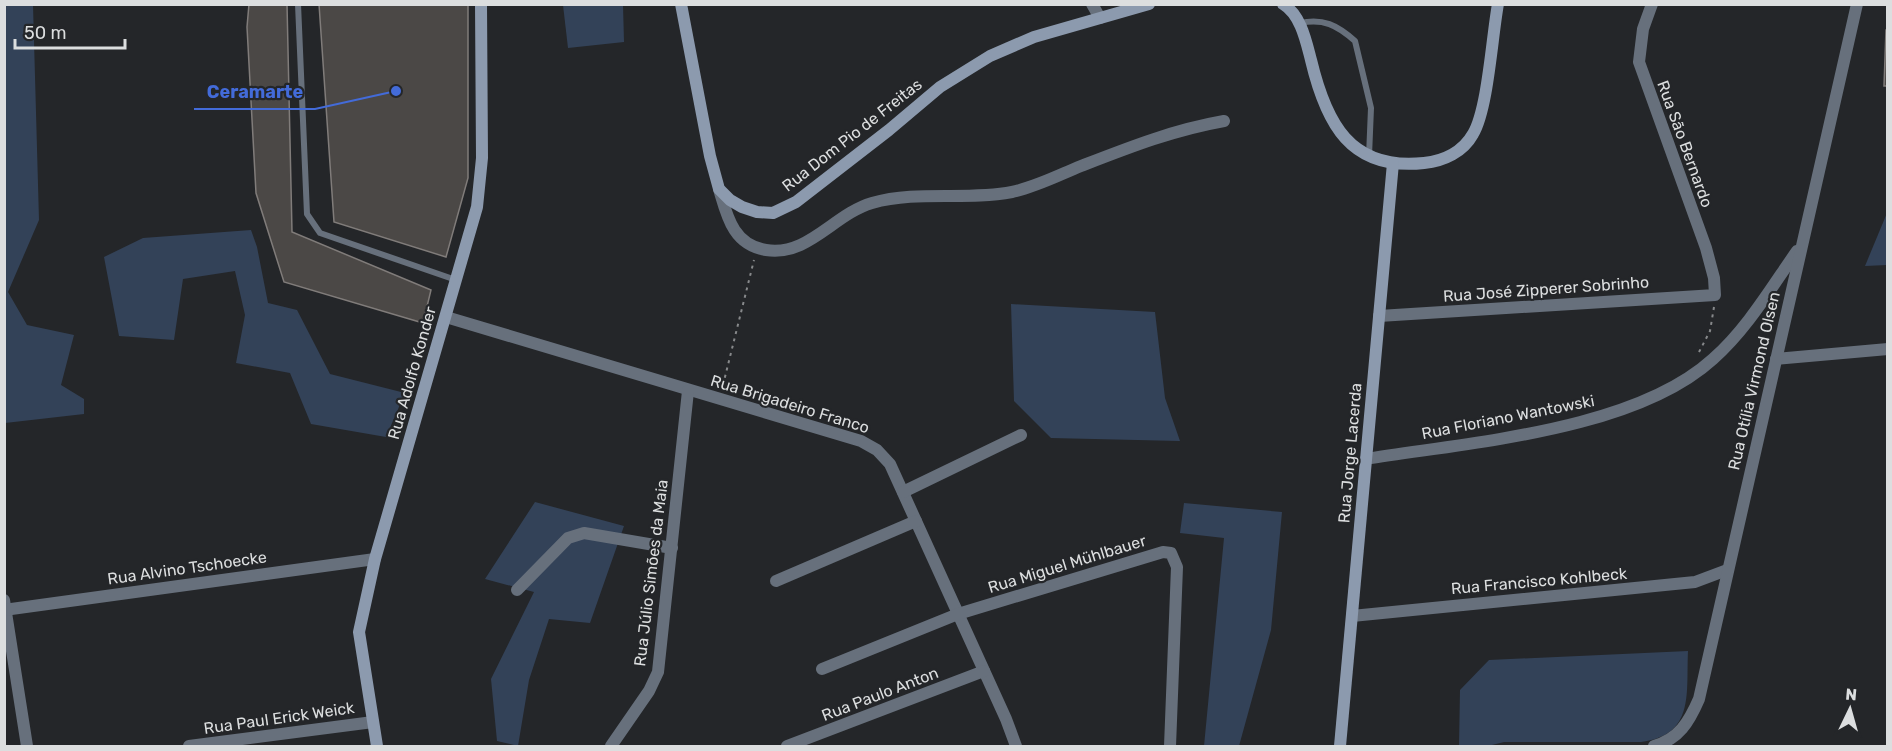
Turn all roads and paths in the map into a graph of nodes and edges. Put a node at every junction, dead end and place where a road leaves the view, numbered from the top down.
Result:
1 (298, 4) edge
2 (482, 4) edge
3 (681, 4) edge
4 (1092, 4) edge
5 (1149, 4) edge
6 (1498, 4) edge
7 (1652, 4) edge
8 (1857, 4) edge
9 (1286, 5) edge
10 (1100, 18) junction
11 (1299, 23) junction
12 (1224, 121) dead end
13 (1369, 157) junction
14 (1393, 163) junction
15 (719, 189) junction
16 (1802, 245) junction
17 (757, 248) junction
18 (456, 280) junction
19 (1715, 295) junction
20 (1379, 316) junction
21 (446, 317) junction
22 (1887, 349) edge
23 (1695, 358) dead end
24 (1776, 359) junction
25 (688, 391) junction
26 (720, 400) junction
27 (1021, 435) dead end
28 (1366, 459) junction
29 (903, 492) junction
30 (916, 521) junction
31 (672, 548) junction
32 (375, 559) junction
33 (1727, 570) junction
34 (776, 581) dead end
35 (518, 590) dead end
36 (5, 607) edge
37 (958, 615) junction
38 (1352, 616) junction
39 (822, 669) dead end
40 (984, 671) junction
41 (373, 722) junction
42 (27, 747) edge
43 (189, 747) edge
44 (377, 747) edge
45 (611, 747) edge
46 (787, 747) edge
47 (1016, 747) edge
48 (1170, 747) edge
49 (1340, 747) edge
50 (1654, 747) edge

1 - 18 lane
2 - 18 main road, Rua Adolfo Konder
3 - 15 main road
4 - 10 street
5 - 10 main road, Rua Dom Pio de Freitas
6 - 14 main road
7 - 19 street, Rua São Bernardo
8 - 16 street, Rua Otília Virmond Olsen
9 - 11 main road
10 - 15 main road, Rua Dom Pio de Freitas
11 - 13 main road
11 - 13 lane
12 - 17 street
13 - 14 main road
14 - 20 main road, Rua Jorge Lacerda
15 - 17 street
16 - 24 street, Rua Otília Virmond Olsen
16 - 28 street, Rua Floriano Wantowski
17 - 26 path
18 - 21 main road, Rua Adolfo Konder
19 - 20 street, Rua José Zipperer Sobrinho
19 - 23 path
20 - 28 main road, Rua Jorge Lacerda
21 - 25 street, Rua Brigadeiro Franco
21 - 32 main road, Rua Adolfo Konder
22 - 24 street
24 - 33 street, Rua Otília Virmond Olsen
25 - 26 street, Rua Brigadeiro Franco
25 - 31 street, Rua Júlio Simões da Maia
26 - 29 street, Rua Brigadeiro Franco
27 - 29 street
28 - 38 main road, Rua Jorge Lacerda
29 - 30 street, Rua Brigadeiro Franco
30 - 34 street
30 - 37 street, Rua Brigadeiro Franco
31 - 35 street
31 - 45 street, Rua Júlio Simões da Maia
32 - 36 street, Rua Alvino Tschoecke
32 - 41 main road, Rua Adolfo Konder
33 - 38 street, Rua Francisco Kohlbeck
33 - 50 street, Rua Otília Virmond Olsen
36 - 42 street
37 - 39 street
37 - 40 street, Rua Brigadeiro Franco
37 - 48 street, Rua Miguel Mühlbauer
38 - 49 main road, Rua Jorge Lacerda
40 - 46 street, Rua Paulo Anton
40 - 47 street, Rua Brigadeiro Franco
41 - 43 street, Rua Paul Erick Weick
41 - 44 main road, Rua Adolfo Konder

